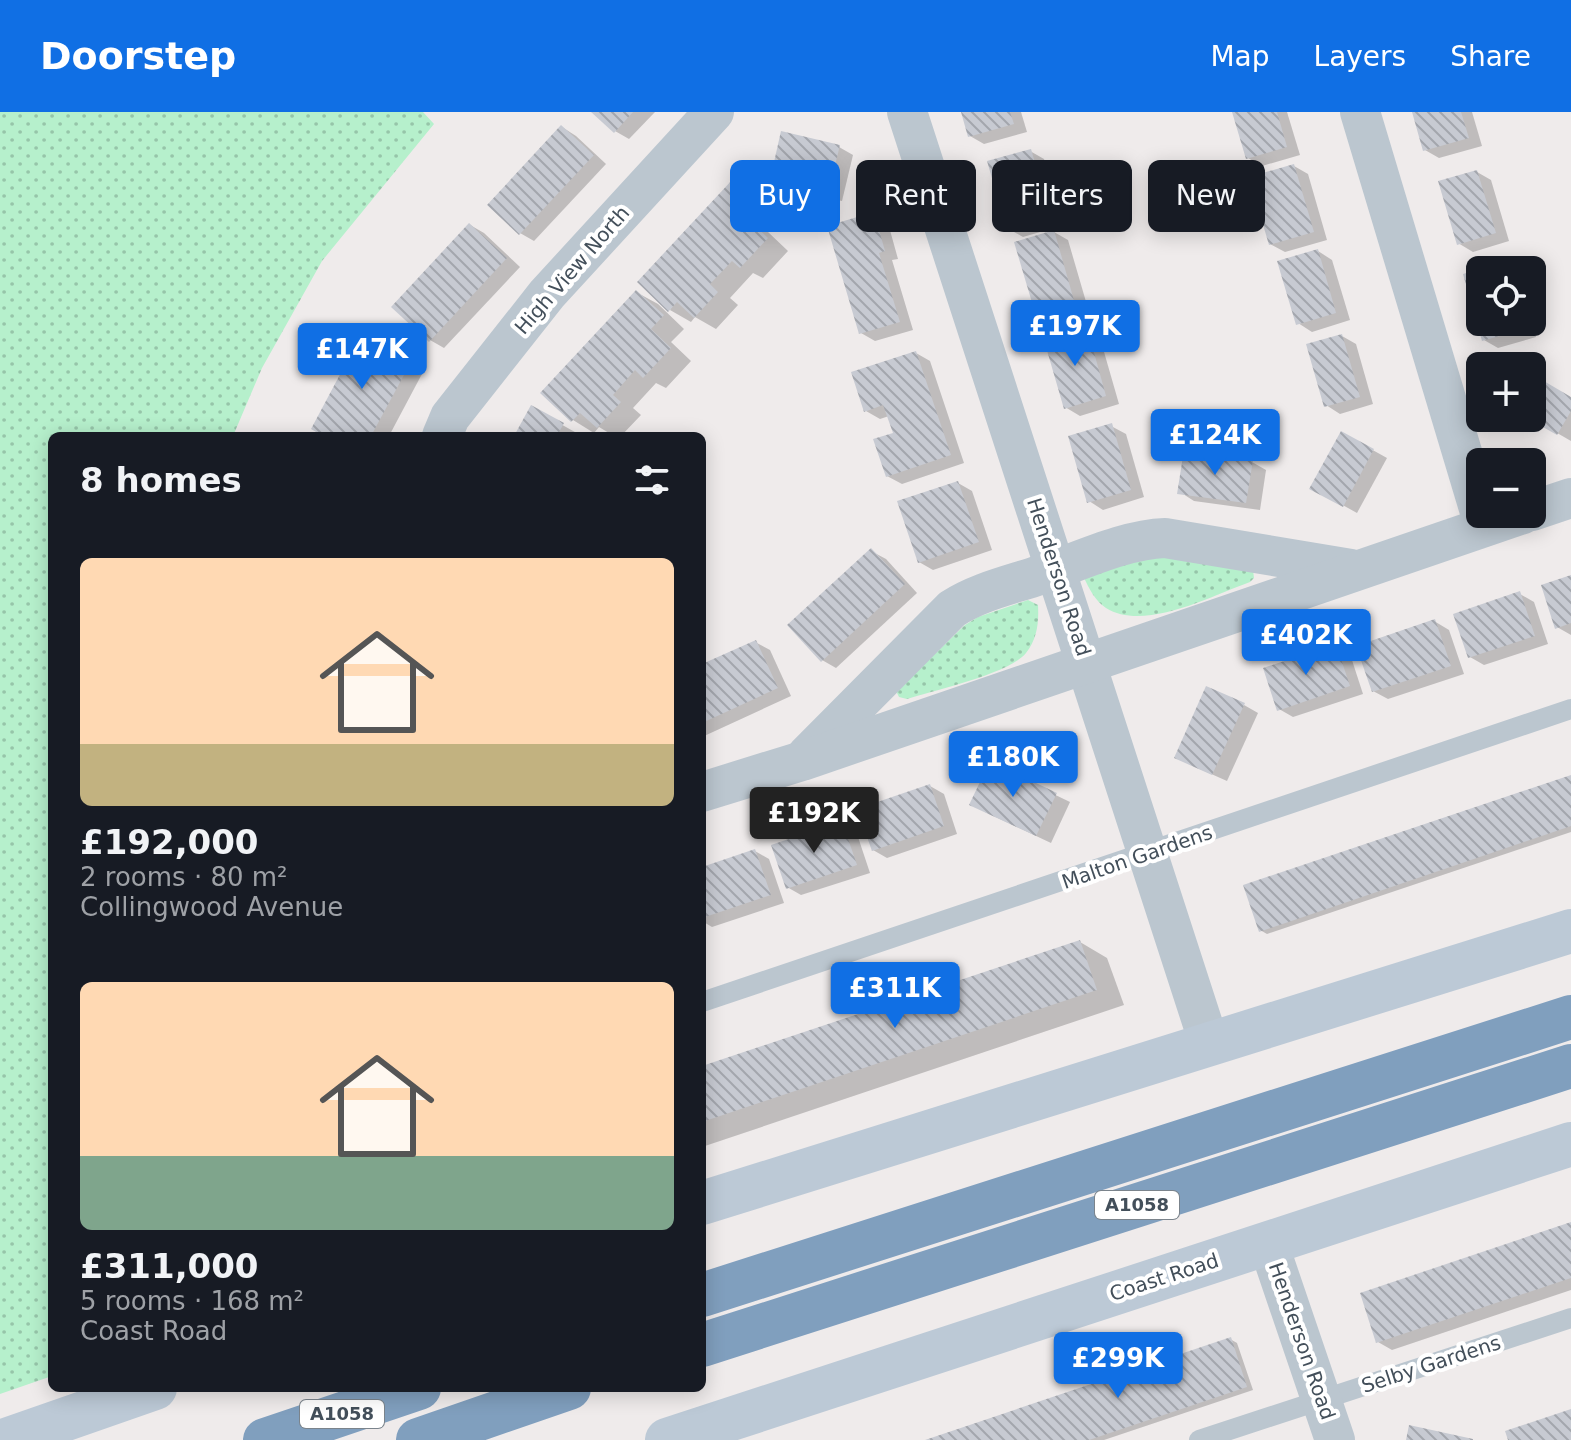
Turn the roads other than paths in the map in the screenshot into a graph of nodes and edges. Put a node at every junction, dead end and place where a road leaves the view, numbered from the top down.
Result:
1 (714, 112) edge
2 (907, 112) edge
3 (1360, 112) edge
4 (444, 432) edge
5 (1466, 464) edge
6 (1571, 498) edge
7 (1546, 506) edge
8 (1466, 524) edge
9 (1056, 569) junction
10 (1357, 570) junction
11 (1087, 663) junction
12 (1571, 709) edge
13 (802, 761) junction
14 (706, 791) edge
15 (1148, 854) junction
16 (1571, 931) edge
17 (706, 1001) edge
18 (1571, 1017) edge
19 (1209, 1043) junction
20 (1571, 1066) edge
21 (1571, 1144) edge
22 (706, 1202) edge
23 (1268, 1243) junction
24 (706, 1294) edge
25 (1571, 1318) edge
26 (706, 1344) edge
27 (144, 1392) edge
28 (407, 1392) edge
29 (557, 1392) edge
30 (1321, 1400) junction
31 (6, 1440) edge
32 (265, 1440) edge
33 (418, 1440) edge
34 (667, 1440) edge
35 (1199, 1440) edge
36 (1335, 1440) edge

1 - 4 street, High View North
2 - 9 street, Henderson Road
3 - 5 street
6 - 7 street
8 - 10 street
9 - 10 street
9 - 11 street, Henderson Road
9 - 13 street
10 - 11 street
11 - 13 street
11 - 15 street, Henderson Road
12 - 15 lane, Malton Gardens
13 - 14 street
15 - 17 lane, Malton Gardens
15 - 19 street, Henderson Road
16 - 19 street
18 - 24 highway, A1058
19 - 22 street
20 - 26 highway, A1058
21 - 23 street, Coast Road
23 - 30 street, Henderson Road
23 - 34 street, Coast Road
25 - 30 lane, Selby Gardens
27 - 31 street
28 - 32 highway, A1058
29 - 33 highway
30 - 35 lane, Selby Gardens
30 - 36 street, Henderson Road

